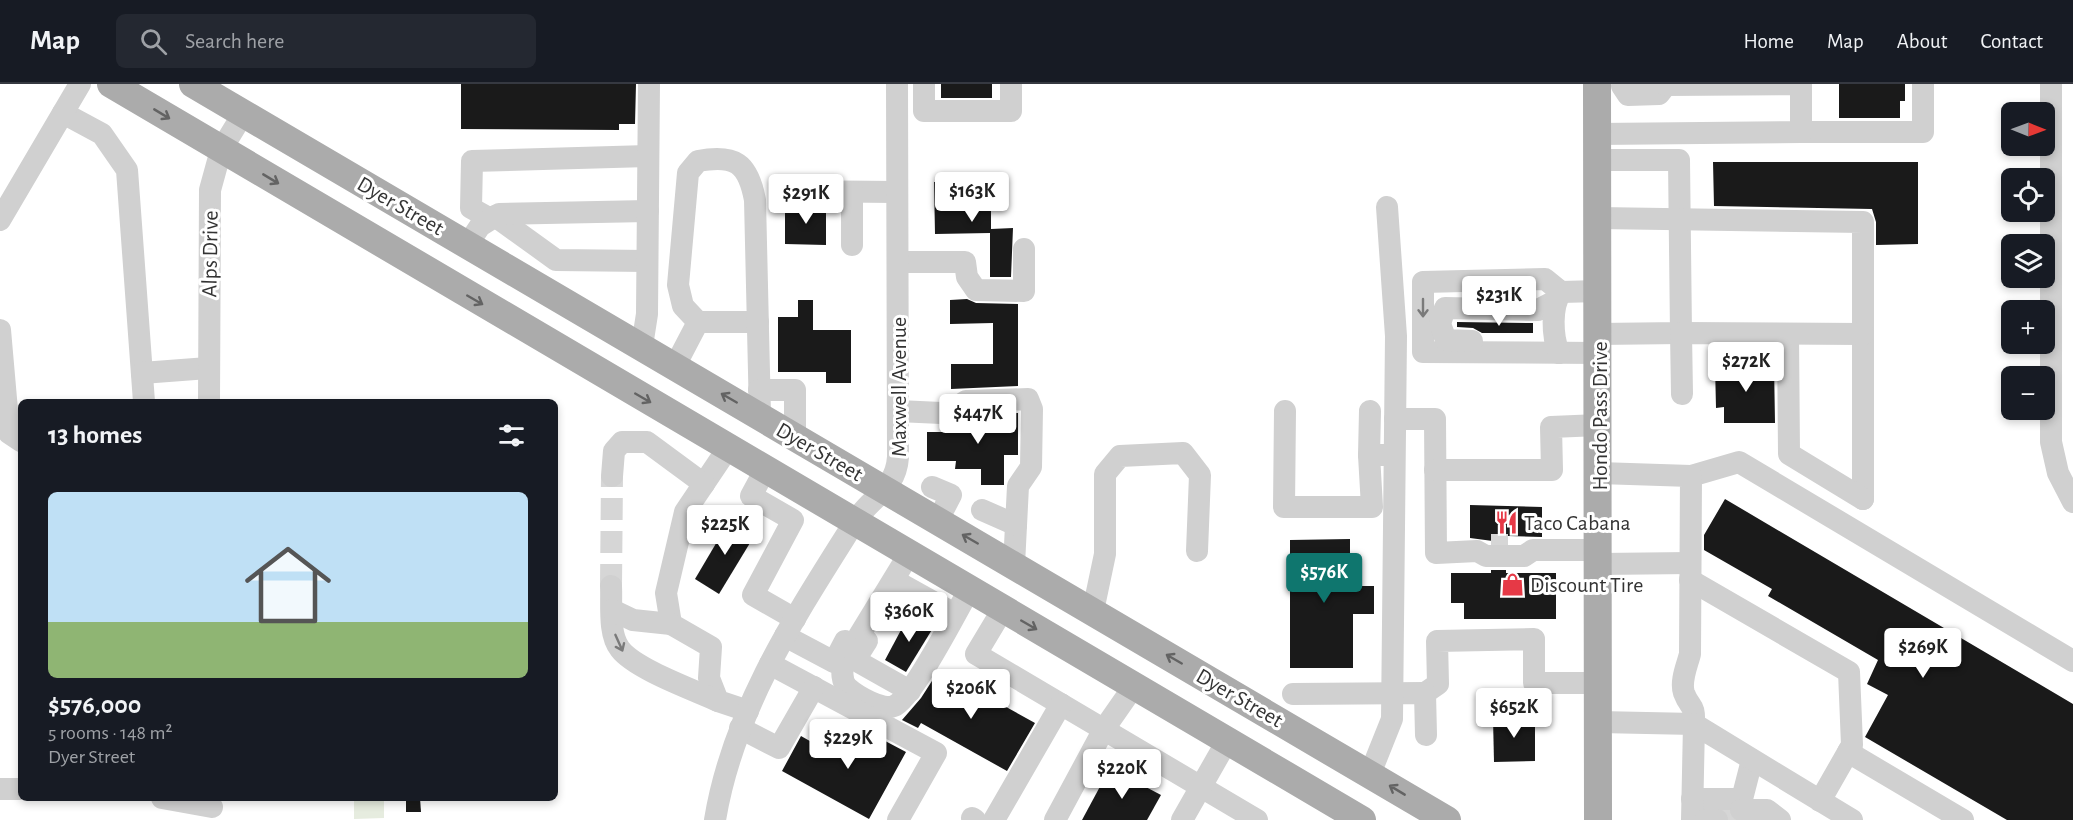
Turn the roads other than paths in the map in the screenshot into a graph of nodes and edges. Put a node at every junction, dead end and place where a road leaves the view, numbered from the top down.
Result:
1 (80, 84) edge
2 (111, 84) edge
3 (193, 84) edge
4 (650, 84) edge
5 (1011, 84) edge
6 (1666, 84) edge
7 (1923, 84) edge
8 (2051, 84) edge
9 (1610, 85) edge
10 (897, 89) edge
11 (924, 89) edge
12 (63, 113) junction
13 (243, 114) junction
14 (1801, 132) junction
15 (1598, 147) junction
16 (220, 150) junction
17 (648, 156) junction
18 (782, 191) dead end
19 (852, 192) junction
20 (897, 192) junction
21 (1387, 207) dead end
22 (648, 211) junction
23 (492, 217) junction
24 (1598, 218) junction
25 (0, 220) edge
26 (1681, 220) junction
27 (463, 241) junction
28 (852, 246) dead end
29 (1024, 249) dead end
30 (647, 261) junction
31 (898, 262) junction
32 (434, 276) junction
33 (1599, 291) junction
34 (1558, 296) junction
35 (698, 322) junction
36 (758, 322) junction
37 (0, 330) edge
38 (1681, 333) junction
39 (1788, 334) junction
40 (1863, 334) junction
41 (1598, 344) junction
42 (642, 346) junction
43 (1557, 347) junction
44 (1423, 352) junction
45 (1396, 353) junction
46 (675, 366) junction
47 (208, 368) junction
48 (142, 373) junction
49 (1682, 394) dead end
50 (144, 399) edge
51 (209, 399) edge
52 (759, 402) junction
53 (898, 411) junction
54 (1285, 411) dead end
55 (1370, 411) dead end
56 (1395, 419) junction
57 (1599, 425) junction
58 (795, 436) junction
59 (18, 439) edge
60 (728, 448) junction
61 (1369, 455) junction
62 (1395, 455) junction
63 (765, 470) junction
64 (1435, 470) junction
65 (1599, 473) junction
66 (612, 476) tunnel mouth
67 (1691, 476) junction
68 (704, 484) junction
69 (886, 489) junction
70 (807, 494) junction
71 (2073, 502) edge
72 (793, 520) junction
73 (938, 520) junction
74 (854, 522) junction
75 (1016, 525) junction
76 (1492, 547) junction
77 (1533, 550) junction
78 (1197, 551) dead end
79 (909, 554) junction
80 (1600, 557) junction
81 (1014, 564) junction
82 (1690, 571) junction
83 (897, 582) junction
84 (611, 586) tunnel mouth
85 (969, 590) junction
86 (1003, 609) junction
87 (612, 610) junction
88 (1093, 612) junction
89 (955, 614) junction
90 (671, 624) junction
91 (790, 628) junction
92 (2073, 660) edge
93 (770, 664) junction
94 (1599, 683) junction
95 (1134, 686) junction
96 (813, 687) junction
97 (1392, 693) junction
98 (1425, 693) junction
99 (1293, 694) dead end
100 (718, 701) junction
101 (1060, 704) junction
102 (1260, 708) junction
103 (744, 719) junction
104 (1599, 722) junction
105 (1694, 724) junction
106 (1104, 729) junction
107 (1426, 735) dead end
108 (1232, 744) junction
109 (1848, 752) junction
110 (1752, 760) junction
111 (1370, 774) junction
112 (1201, 787) junction
113 (0, 789) edge
114 (18, 789) edge
115 (177, 801) edge
116 (1820, 801) junction
117 (212, 808) edge
118 (1704, 815) edge
119 (1742, 815) edge
120 (715, 820) edge
121 (898, 820) edge
122 (980, 820) edge
123 (1055, 820) edge
124 (1182, 820) edge
125 (1257, 820) edge
126 (1362, 820) edge
127 (1447, 820) edge
128 (1598, 820) edge
129 (1608, 820) edge
130 (1768, 820) edge
131 (1780, 820) edge
132 (1852, 820) edge
133 (1963, 820) edge

1 - 12 street
2 -> 16 main road, Dyer Street
3 - 13 main road, Dyer Street
4 - 17 street
5 - 11 street
6 - 9 street
6 - 14 street
7 - 14 street
8 - 71 street
9 - 15 main road, Hondo Pass Drive
10 - 11 street
10 - 20 street, Maxwell Avenue
12 - 25 street
12 - 48 street
13 - 16 street, Alps Drive
13 - 27 main road, Dyer Street
14 - 15 street
15 - 24 main road, Hondo Pass Drive
15 - 26 street
16 -> 32 main road, Dyer Street
16 - 47 street, Alps Drive
17 - 22 street
17 - 23 street
18 - 19 street
19 - 20 street
19 - 28 street
20 - 31 street, Maxwell Avenue
21 - 45 street
22 - 23 street
22 - 30 street
23 - 27 street
23 - 30 street
24 - 26 street
24 - 33 main road, Hondo Pass Drive
26 - 38 street
26 - 40 street
27 - 32 main road
27 - 42 main road, Dyer Street
29 - 31 street
30 - 42 street
31 - 53 street, Maxwell Avenue
32 -> 60 main road, Dyer Street
33 - 34 street
33 - 41 main road, Hondo Pass Drive
34 - 43 street
34 - 43 street
34 -> 44 street
35 - 36 street
35 - 36 street
35 - 46 street
36 - 52 street
37 - 59 street
38 - 39 street
38 - 41 street
38 - 49 street
39 - 40 street
39 - 40 street
41 - 43 street
41 - 57 main road, Hondo Pass Drive
42 - 46 main road, Dyer Street
43 - 44 street
44 - 45 street
45 - 56 street
52 -> 46 main road, Dyer Street
47 - 48 street
47 - 51 street, Alps Drive
48 - 50 street
52 - 58 main road, Dyer Street
52 - 58 street
53 - 69 street, Maxwell Avenue
53 - 75 street
54 - 61 street
55 - 61 street
56 - 62 street
56 - 64 street
57 - 64 street
57 - 65 main road, Hondo Pass Drive
58 - 69 main road, Dyer Street
60 - 63 main road, Dyer Street
60 - 68 street
61 - 62 street
62 - 97 street
63 - 70 main road, Dyer Street
63 - 72 street
64 - 76 street
65 - 67 street
65 - 80 main road, Hondo Pass Drive
66 - 68 street
67 - 82 street
67 - 92 street
68 - 90 street
69 - 73 main road, Dyer Street
69 - 74 street, Maxwell Avenue
70 - 72 street
70 - 74 main road, Dyer Street
72 - 91 street
73 - 75 street
81 -> 73 main road, Dyer Street
74 - 79 main road, Dyer Street
74 - 91 street, Maxwell Avenue
75 - 81 street
76 - 77 street
76 - 77 street
77 - 80 street
78 - 88 street
79 - 83 street
79 - 85 main road, Dyer Street
80 - 82 street
80 - 94 main road, Hondo Pass Drive
81 - 88 main road, Dyer Street
82 - 105 street
82 - 109 street
83 - 89 street
83 - 89 street
83 - 91 street
84 - 87 street
85 - 86 main road, Dyer Street
85 - 89 street
86 -> 95 main road, Dyer Street
86 - 101 street
87 - 90 street
87 -> 100 street
102 -> 88 main road, Dyer Street
90 - 100 street
91 - 93 street, Maxwell Avenue
93 - 96 street
93 - 103 street, Maxwell Avenue
94 - 98 street
94 - 104 main road, Hondo Pass Drive
95 - 106 street
95 - 108 main road, Dyer Street
96 - 103 street
96 - 121 street
97 - 98 street
97 - 99 street
97 - 111 street
98 - 107 street
100 - 103 street
101 - 106 street
101 - 122 street
102 - 108 main road
102 - 111 main road, Dyer Street
103 - 120 street, Maxwell Avenue
104 - 105 street
104 - 128 main road, Hondo Pass Drive
105 - 110 street
105 - 118 street
106 - 112 street
106 - 123 street
108 - 112 street
108 - 126 main road, Dyer Street
109 - 116 street
109 - 133 street
110 - 116 street
110 - 118 street
127 -> 111 main road, Dyer Street
112 - 124 street
112 - 125 street
113 - 114 street
115 - 117 street
116 - 132 street
119 - 130 street
119 - 131 street
128 - 129 street

